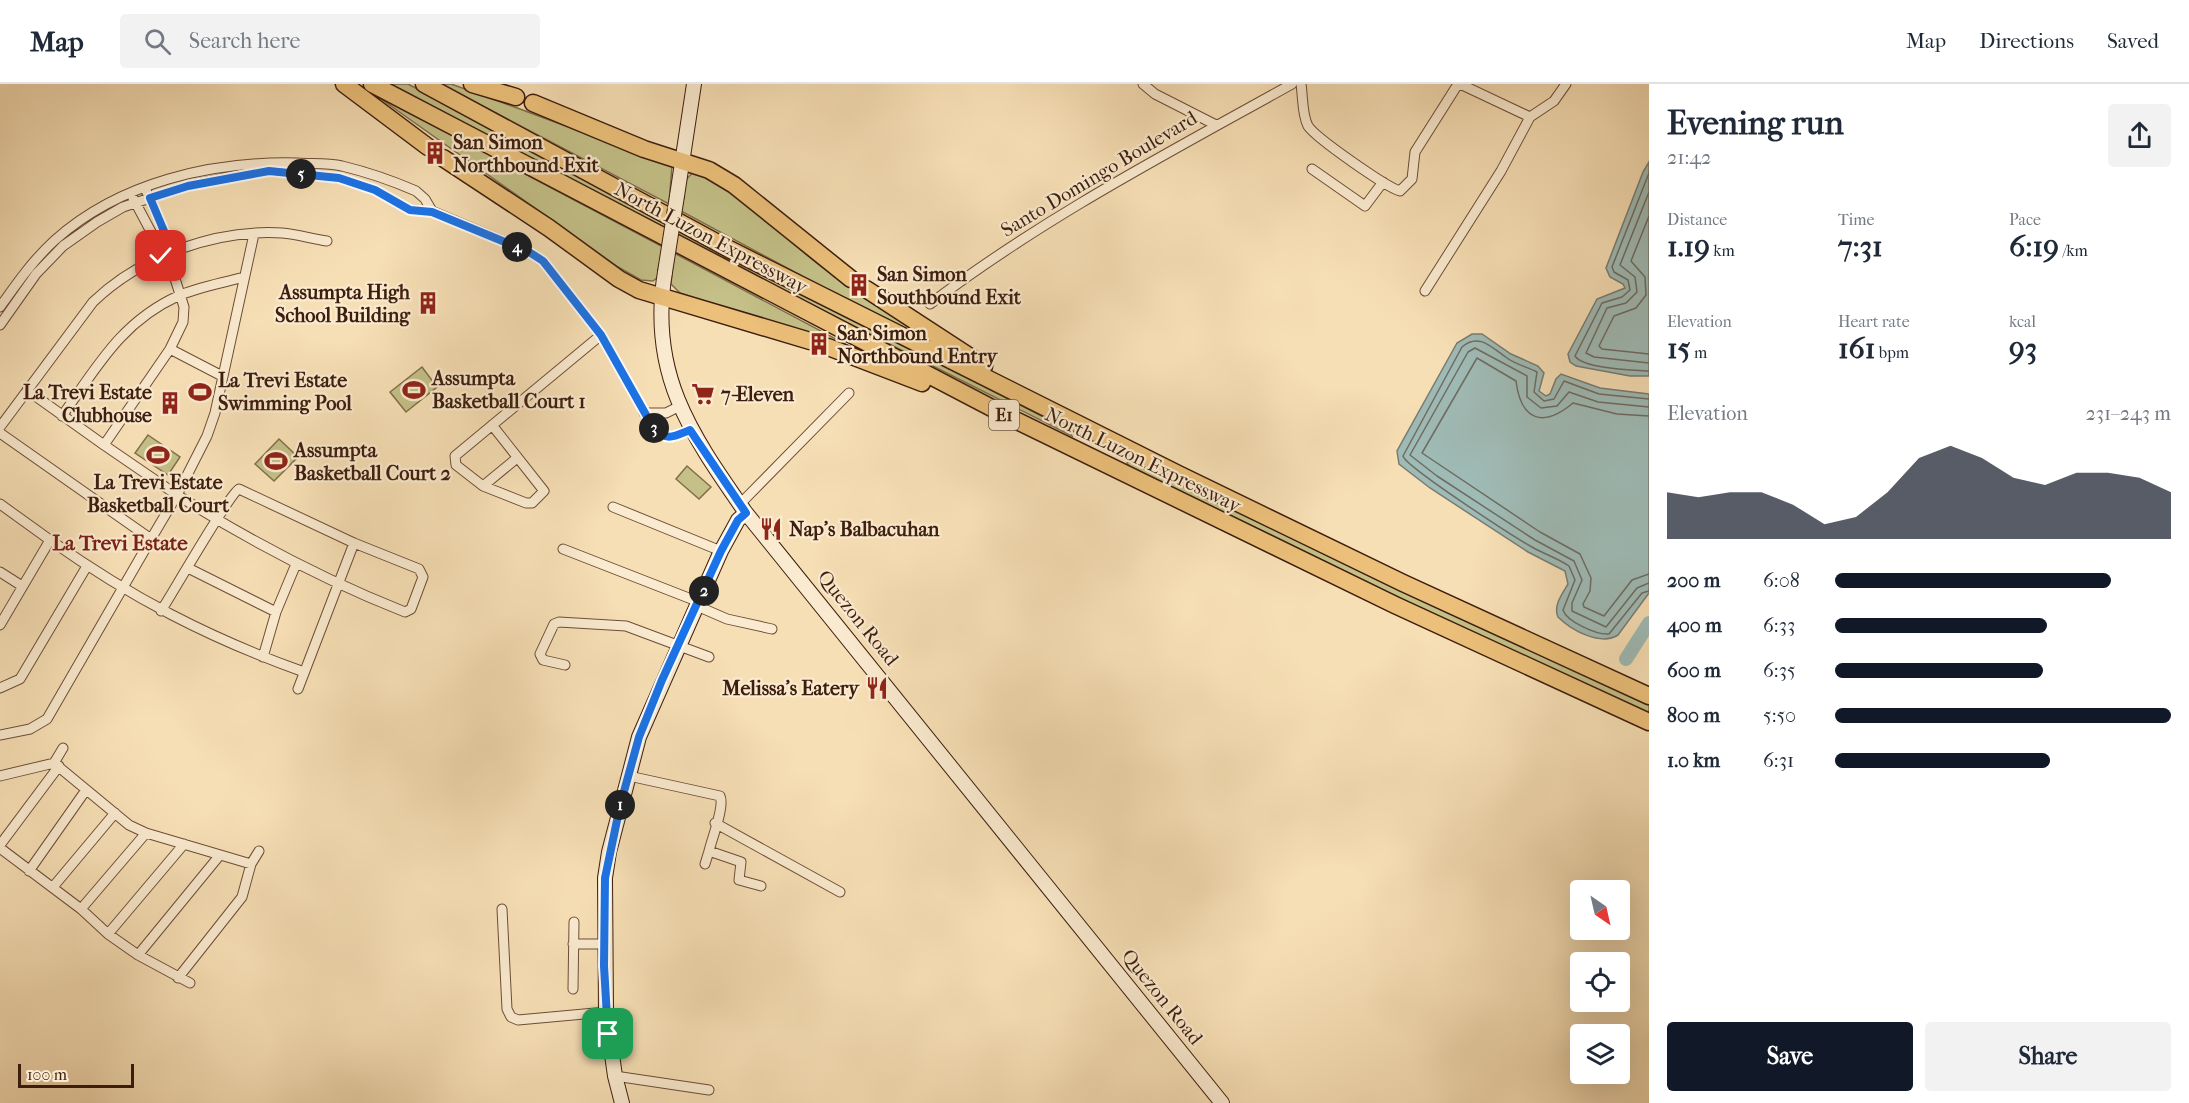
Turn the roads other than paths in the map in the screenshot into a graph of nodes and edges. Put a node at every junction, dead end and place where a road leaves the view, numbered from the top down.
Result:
1 (344, 84) edge
2 (372, 84) edge
3 (424, 84) edge
4 (472, 84) edge
5 (694, 84) edge
6 (1143, 84) edge
7 (1292, 84) edge
8 (1301, 84) edge
9 (1459, 84) edge
10 (1566, 84) edge
11 (516, 97) dead end
12 (533, 103) dead end
13 (1530, 117) junction
14 (1216, 125) junction
15 (428, 147) dead end
16 (443, 158) dead end
17 (682, 161) junction
18 (1312, 169) dead end
19 (378, 177) junction
20 (1383, 182) junction
21 (145, 188) junction
22 (375, 190) junction
23 (416, 192) junction
24 (131, 193) junction
25 (150, 198) junction
26 (136, 203) junction
27 (406, 207) junction
28 (432, 212) junction
29 (254, 234) junction
30 (327, 241) dead end
31 (172, 250) junction
32 (161, 256) junction
33 (170, 263) junction
34 (27, 269) junction
35 (36, 274) junction
36 (244, 277) junction
37 (851, 279) dead end
38 (867, 289) dead end
39 (1425, 291) dead end
40 (180, 296) junction
41 (661, 297) junction
42 (930, 304) dead end
43 (0, 307) edge
44 (0, 325) edge
45 (601, 335) junction
46 (810, 341) dead end
47 (828, 347) dead end
48 (170, 349) junction
49 (222, 376) junction
50 (27, 390) junction
51 (849, 393) dead end
52 (680, 406) junction
53 (644, 413) junction
54 (62, 416) junction
55 (1009, 417) junction
56 (492, 425) junction
57 (0, 427) edge
58 (690, 430) junction
59 (0, 433) edge
60 (104, 444) junction
61 (517, 458) junction
62 (1178, 474) junction
63 (483, 486) junction
64 (177, 495) junction
65 (0, 504) edge
66 (613, 507) dead end
67 (743, 508) junction
68 (217, 520) junction
69 (151, 539) junction
70 (50, 540) junction
71 (354, 543) junction
72 (562, 549) dead end
73 (721, 551) junction
74 (296, 564) junction
75 (87, 566) junction
76 (188, 568) junction
77 (0, 572) edge
78 (22, 586) junction
79 (338, 586) junction
80 (121, 589) junction
81 (698, 604) junction
82 (161, 611) junction
83 (276, 612) junction
84 (0, 625) edge
85 (772, 629) dead end
86 (679, 645) junction
87 (263, 657) junction
88 (709, 657) dead end
89 (565, 665) dead end
90 (304, 672) junction
91 (0, 688) edge
92 (298, 688) dead end
93 (1649, 696) edge
94 (1649, 722) edge
95 (0, 735) edge
96 (63, 748) dead end
97 (57, 764) junction
98 (0, 776) edge
99 (629, 776) junction
100 (86, 790) junction
101 (115, 813) junction
102 (715, 823) junction
103 (146, 833) junction
104 (184, 844) junction
105 (0, 846) edge
106 (260, 851) dead end
107 (709, 851) junction
108 (220, 855) junction
109 (251, 864) junction
110 (705, 864) dead end
111 (29, 871) junction
112 (761, 886) dead end
113 (53, 887) junction
114 (840, 892) dead end
115 (81, 909) junction
116 (502, 909) dead end
117 (574, 922) dead end
118 (108, 934) junction
119 (573, 944) junction
120 (604, 944) junction
121 (138, 955) junction
122 (178, 978) junction
123 (190, 983) dead end
124 (573, 989) dead end
125 (606, 1012) junction
126 (615, 1076) junction
127 (709, 1090) dead end
128 (622, 1103) edge
129 (1222, 1103) edge

1 - 15 highway
2 - 55 highway, North Luzon Expressway / E1
3 - 62 highway, North Luzon Expressway / E1
4 - 11 highway
5 - 17 main road, Quezon Road
6 - 14 street
7 - 14 street, Santo Domingo Boulevard
8 - 20 street
9 - 13 street
9 - 20 street
10 - 13 street
12 - 17 highway
13 - 39 street
14 - 42 street, Santo Domingo Boulevard
16 - 41 highway
17 - 37 highway
17 - 41 main road, Quezon Road, bridge
18 - 20 street
19 - 21 street
19 - 22 street
19 - 23 street
21 - 24 street
21 - 25 street
22 - 25 street
22 - 27 street
23 - 27 street
23 - 28 street
24 - 26 street
24 - 34 street
25 - 26 street
25 - 31 street
26 - 32 street
26 - 35 street
27 - 28 street
28 - 45 street
29 - 30 street
29 - 31 street
29 - 36 street
31 - 32 street
31 - 33 street
32 - 33 street
32 - 50 street
33 - 40 street
34 - 35 street
34 - 43 street
35 - 44 street
36 - 40 street
36 - 49 street
38 - 62 highway
40 - 48 street
40 - 54 street
41 - 46 highway
41 - 52 main road, Quezon Road
45 - 53 street
45 - 56 street
47 - 55 highway
48 - 49 street
48 - 60 street
49 - 64 street
50 - 54 street
50 - 57 street
51 - 67 street
52 - 53 street
52 - 58 main road, Quezon Road
53 - 58 street
54 - 60 street
55 - 94 highway, North Luzon Expressway / E1
56 - 61 street
56 - 63 street
58 - 67 main road, Quezon Road
59 - 69 street
60 - 64 street
61 - 63 street
61 - 63 street
62 - 93 highway, North Luzon Expressway / E1
64 - 68 street
64 - 69 street
65 - 70 street
66 - 73 street
67 - 73 main road
67 - 129 main road, Quezon Road
68 - 71 street
68 - 74 street
68 - 76 street
69 - 80 street
70 - 75 street
70 - 78 street
71 - 79 street
71 - 79 street
72 - 81 street
73 - 81 main road
74 - 79 street
74 - 83 street
75 - 80 street
75 - 91 street
76 - 82 street
76 - 83 street
77 - 78 street
78 - 84 street
79 - 90 street
80 - 82 street
80 - 95 street
81 - 85 street
81 - 86 main road
82 - 87 street
83 - 87 street
86 - 88 street
86 - 89 street
86 - 99 main road
87 - 90 street
90 - 92 street
96 - 97 street
97 - 98 street
97 - 100 street
97 - 105 street
99 - 102 street
99 - 120 main road
100 - 101 street
100 - 111 street
101 - 103 street
101 - 113 street
102 - 107 street
102 - 114 street
103 - 104 street
103 - 115 street
104 - 108 street
104 - 118 street
105 - 111 street
106 - 109 street
107 - 110 street
107 - 112 street
108 - 109 street
108 - 121 street
109 - 122 street
111 - 113 street
113 - 115 street
115 - 118 street
116 - 125 street
117 - 119 street
118 - 121 street
119 - 120 street
119 - 124 street
120 - 125 main road
121 - 122 street
122 - 123 street
125 - 126 main road
126 - 127 street
126 - 128 main road

